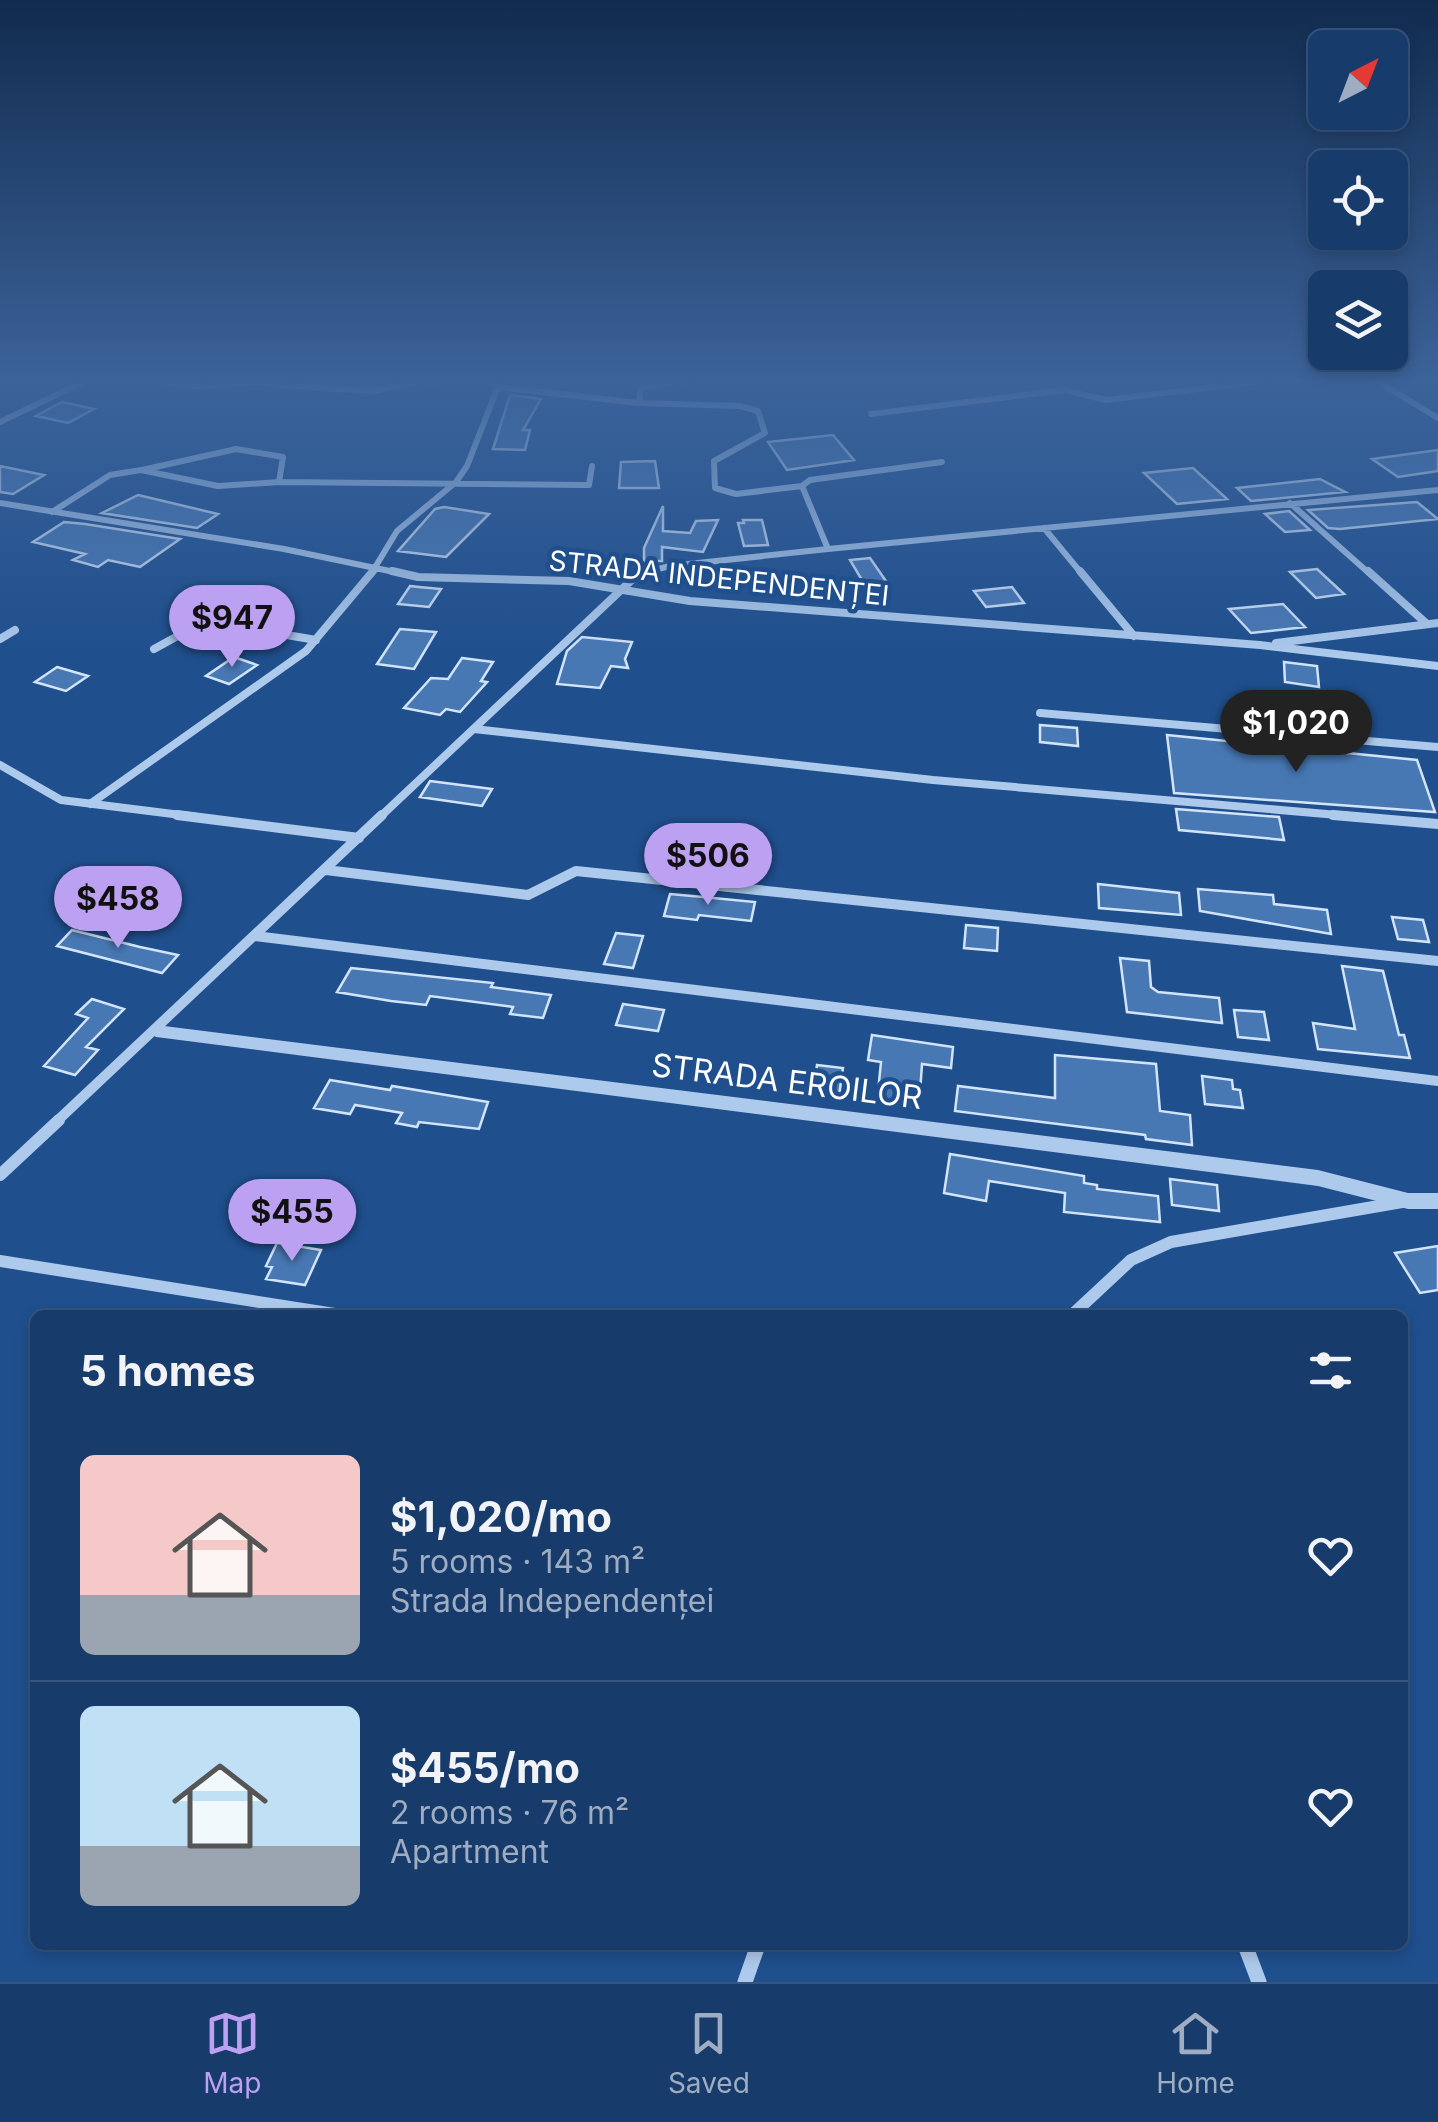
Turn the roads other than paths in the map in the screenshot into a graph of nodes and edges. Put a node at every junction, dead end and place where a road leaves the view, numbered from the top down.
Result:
1 (132, 471) edge
2 (147, 471) edge
3 (281, 471) edge
4 (463, 471) edge
5 (591, 471) edge
6 (714, 471) edge
7 (874, 471) edge
8 (279, 482) junction
9 (456, 482) junction
10 (802, 486) junction
11 (1438, 490) edge
12 (0, 503) edge
13 (1290, 503) junction
14 (51, 512) junction
15 (1044, 528) junction
16 (828, 549) junction
17 (374, 570) junction
18 (618, 589) junction
19 (1438, 623) edge
20 (1427, 624) junction
21 (15, 630) dead end
22 (1134, 636) junction
23 (0, 639) edge
24 (316, 640) junction
25 (1260, 645) junction
26 (154, 649) dead end
27 (1438, 666) edge
28 (1040, 714) dead end
29 (474, 729) junction
30 (1438, 747) edge
31 (0, 765) edge
32 (90, 804) junction
33 (1438, 824) edge
34 (359, 838) junction
35 (326, 870) junction
36 (256, 936) junction
37 (1438, 961) edge
38 (156, 1031) junction
39 (1438, 1081) edge
40 (0, 1175) edge
41 (1428, 1205) edge
42 (0, 1261) edge
43 (309, 1310) edge
44 (1077, 1310) edge
45 (756, 1950) edge
46 (1247, 1950) edge
47 (745, 1982) edge
48 (1259, 1982) edge

1 - 14 street
2 - 8 street
3 - 8 street
4 - 9 street
5 - 9 street
6 - 10 street
7 - 10 street
8 - 9 street
9 - 17 street
10 - 16 street
11 - 13 street
12 - 14 street, STRADA INDEPENDENȚEI
13 - 15 street
13 - 20 street
14 - 17 street, STRADA INDEPENDENȚEI
15 - 16 street
15 - 22 street
16 - 18 street
17 - 18 street, STRADA INDEPENDENȚEI
17 - 24 street
18 - 22 street, STRADA INDEPENDENȚEI
18 - 29 street
19 - 20 street
20 - 25 street
21 - 23 street
22 - 25 street, STRADA INDEPENDENȚEI
24 - 26 street
24 - 32 street
25 - 27 street, STRADA INDEPENDENȚEI
28 - 30 street
29 - 33 street
29 - 34 street
31 - 32 street
32 - 34 street
34 - 35 street
35 - 36 street
35 - 37 street
36 - 38 street
36 - 39 street
38 - 40 street
38 - 41 street, STRADA EROILOR
41 - 44 street
42 - 43 street
45 - 47 street
46 - 48 street

